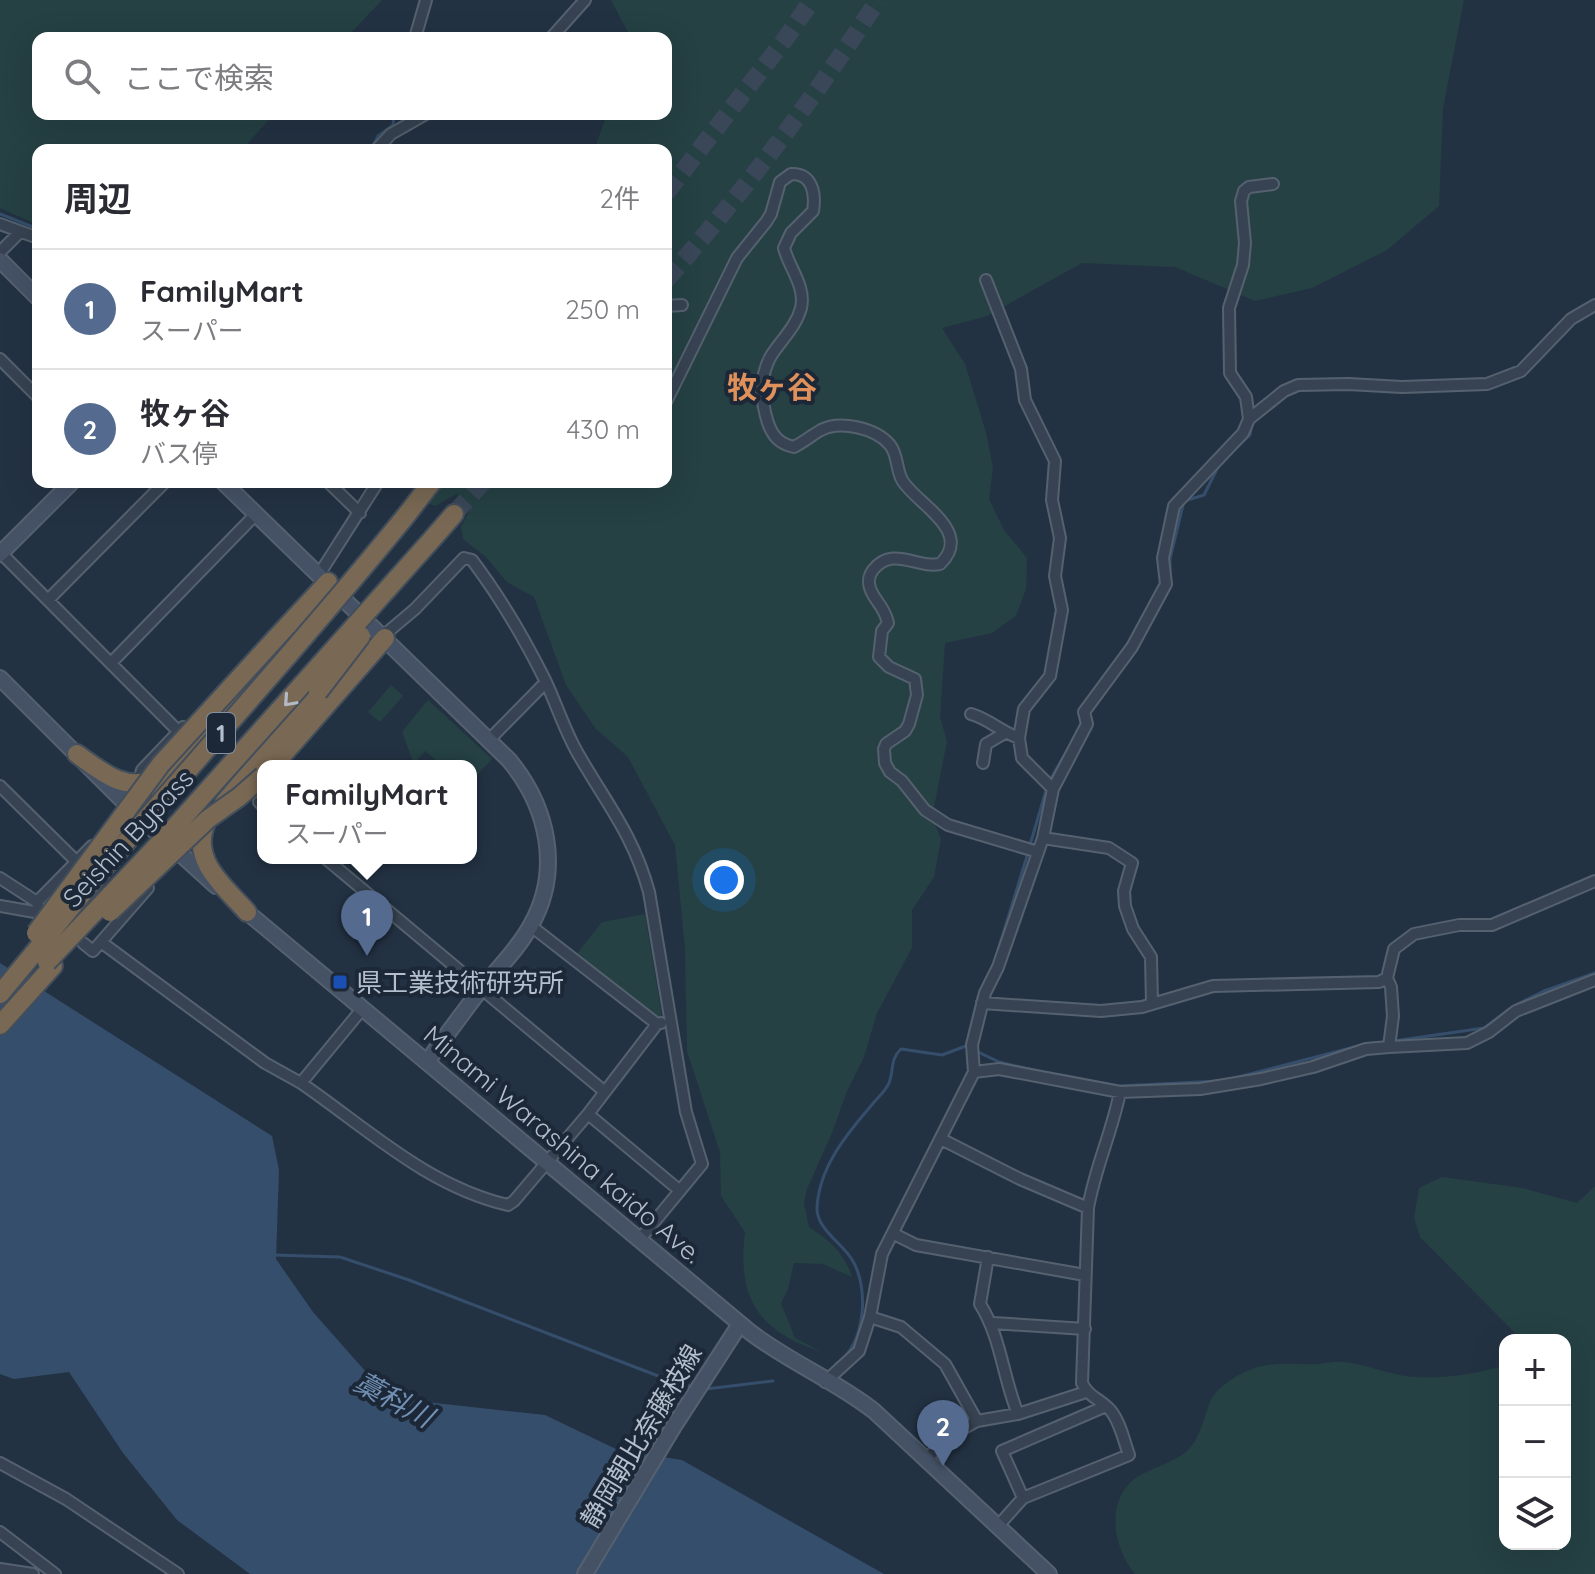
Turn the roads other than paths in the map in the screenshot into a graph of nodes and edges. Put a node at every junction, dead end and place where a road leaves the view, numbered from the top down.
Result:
1 (426, 0) edge
2 (585, 0) edge
3 (417, 32) edge
4 (556, 32) edge
5 (400, 120) edge
6 (415, 120) edge
7 (398, 129) junction
8 (382, 144) edge
9 (1273, 184) dead end
10 (0, 224) edge
11 (20, 232) junction
12 (32, 236) edge
13 (0, 252) edge
14 (0, 260) edge
15 (986, 280) dead end
16 (32, 292) edge
17 (682, 305) dead end
18 (1595, 305) edge
19 (672, 306) edge
20 (0, 359) edge
21 (672, 390) edge
22 (32, 391) edge
23 (1249, 419) junction
24 (66, 488) edge
25 (159, 488) edge
26 (229, 488) edge
27 (334, 488) edge
28 (375, 488) edge
29 (427, 488) edge
30 (360, 513) junction
31 (408, 513) junction
32 (256, 514) junction
33 (454, 514) tunnel mouth
34 (434, 537) junction
35 (0, 554) edge
36 (324, 577) junction
37 (49, 599) junction
38 (295, 616) junction
39 (384, 637) junction
40 (277, 645) junction
41 (111, 663) junction
42 (0, 678) edge
43 (546, 682) junction
44 (971, 714) dead end
45 (178, 731) junction
46 (1005, 733) junction
47 (1019, 738) junction
48 (489, 740) junction
49 (77, 754) junction
50 (260, 760) edge
51 (278, 760) edge
52 (983, 763) dead end
53 (257, 764) edge
54 (161, 777) junction
55 (257, 781) edge
56 (138, 784) junction
57 (0, 786) edge
58 (1053, 789) junction
59 (131, 809) junction
60 (205, 825) junction
61 (1043, 838) junction
62 (1036, 851) junction
63 (179, 854) junction
64 (76, 861) junction
65 (332, 864) edge
66 (0, 878) edge
67 (1595, 881) edge
68 (37, 902) junction
69 (0, 906) edge
70 (247, 912) junction
71 (531, 926) junction
72 (101, 942) junction
73 (83, 943) dead end
74 (1387, 978) junction
75 (1595, 980) edge
76 (0, 986) edge
77 (481, 989) junction
78 (0, 994) edge
79 (982, 1003) junction
80 (1152, 1004) junction
81 (363, 1008) junction
82 (0, 1018) edge
83 (670, 1020) junction
84 (657, 1024) junction
85 (0, 1025) edge
86 (1389, 1047) junction
87 (427, 1062) junction
88 (974, 1072) junction
89 (301, 1083) junction
90 (605, 1092) junction
91 (1120, 1092) junction
92 (588, 1114) junction
93 (941, 1139) junction
94 (548, 1162) junction
95 (679, 1190) junction
96 (1088, 1208) junction
97 (894, 1234) junction
98 (640, 1239) junction
99 (988, 1257) junction
100 (1085, 1275) junction
101 (870, 1317) junction
102 (993, 1323) junction
103 (740, 1324) junction
104 (1085, 1329) junction
105 (825, 1382) junction
106 (1086, 1392) junction
107 (1106, 1406) junction
108 (1018, 1414) junction
109 (977, 1421) junction
110 (926, 1459) junction
111 (0, 1463) edge
112 (1023, 1498) junction
113 (998, 1526) junction
114 (0, 1532) edge
115 (0, 1569) edge
116 (33, 1574) edge
117 (55, 1574) edge
118 (178, 1574) edge
119 (585, 1574) edge
120 (1049, 1574) edge

1 - 3 street
2 - 4 street
5 - 7 street
6 - 7 street
7 - 8 street
9 - 23 street
10 - 11 street
11 - 12 street
11 - 13 street
14 - 16 main road
15 - 47 street
17 - 19 street
18 - 23 street
20 - 22 street
21 - 62 street
23 - 58 street
24 - 35 main road
25 - 37 street
26 - 32 main road
27 - 30 street
28 - 30 street
29 - 31 highway, Seishin Bypass / 1
30 - 36 street
31 - 40 highway, 1, bridge
31 - 78 highway, Seishin Bypass / 1, bridge
32 - 36 main road
32 - 41 street
33 - 34 highway, Seishin Bypass / 1
34 - 50 highway, 1, bridge
34 -> 82 highway, Seishin Bypass / 1, bridge
35 - 37 street
36 - 38 highway, 1
36 - 39 main road
37 - 41 street
38 - 40 highway, 1
38 - 45 street
39 - 43 street
39 - 48 main road
39 - 51 highway
40 - 54 highway, 1
40 - 76 highway, 1, bridge
41 - 45 street
42 - 49 main road, Minami Warashina kaido Ave.
43 - 48 street
43 - 83 street
44 - 46 street
45 - 56 street
46 - 47 street
46 - 52 street
47 - 58 street
48 - 71 main road
49 - 56 highway
49 - 59 main road, Minami Warashina kaido Ave.
53 - 60 highway, 1, bridge
54 - 56 highway
54 - 59 highway, 1
55 - 85 highway, 1, bridge
57 - 64 street
58 - 61 street
59 - 63 main road, Minami Warashina kaido Ave.
59 - 64 street
60 - 63 highway, 1
60 - 70 highway
61 - 62 street
61 - 80 street
62 - 79 street
63 - 70 main road, Minami Warashina kaido Ave.
63 - 72 street
64 - 68 street
65 - 77 street
66 - 68 street
67 - 74 street
68 - 69 street
70 - 81 main road, Minami Warashina kaido Ave.
71 - 77 main road
71 - 84 street
72 - 73 street
72 - 89 street
74 - 80 street
74 - 86 street
75 - 86 street
77 - 87 main road
77 - 90 street
79 - 80 street
79 - 88 street
81 - 87 main road, Minami Warashina kaido Ave.
81 - 89 street
83 - 84 street
83 - 95 street
84 - 90 street
86 - 91 street
87 - 94 main road, Minami Warashina kaido Ave.
88 - 91 street
88 - 93 street
89 - 94 street
90 - 92 street
91 - 96 street
92 - 94 street
92 - 95 street
93 - 96 street
93 - 97 street
94 - 98 main road, Minami Warashina kaido Ave.
95 - 98 street
96 - 100 street
97 - 99 street
97 - 101 street
98 - 103 main road, Minami Warashina kaido Ave.
99 - 100 street
99 - 102 street
100 - 104 street
101 - 105 street
101 - 109 street
102 - 104 street
102 - 108 street
103 - 105 main road, Minami Warashina kaido Ave.
103 - 119 main road, 静岡朝比奈藤枝線
104 - 106 street
105 - 110 main road, Minami Warashina kaido Ave.
106 - 107 street
106 - 108 street
107 - 112 street
107 - 112 street
108 - 109 street
109 - 110 street
110 - 113 main road, Minami Warashina kaido Ave.
111 - 118 street
112 - 113 street
113 - 120 main road, Minami Warashina kaido Ave.
114 - 117 street
115 - 116 street

